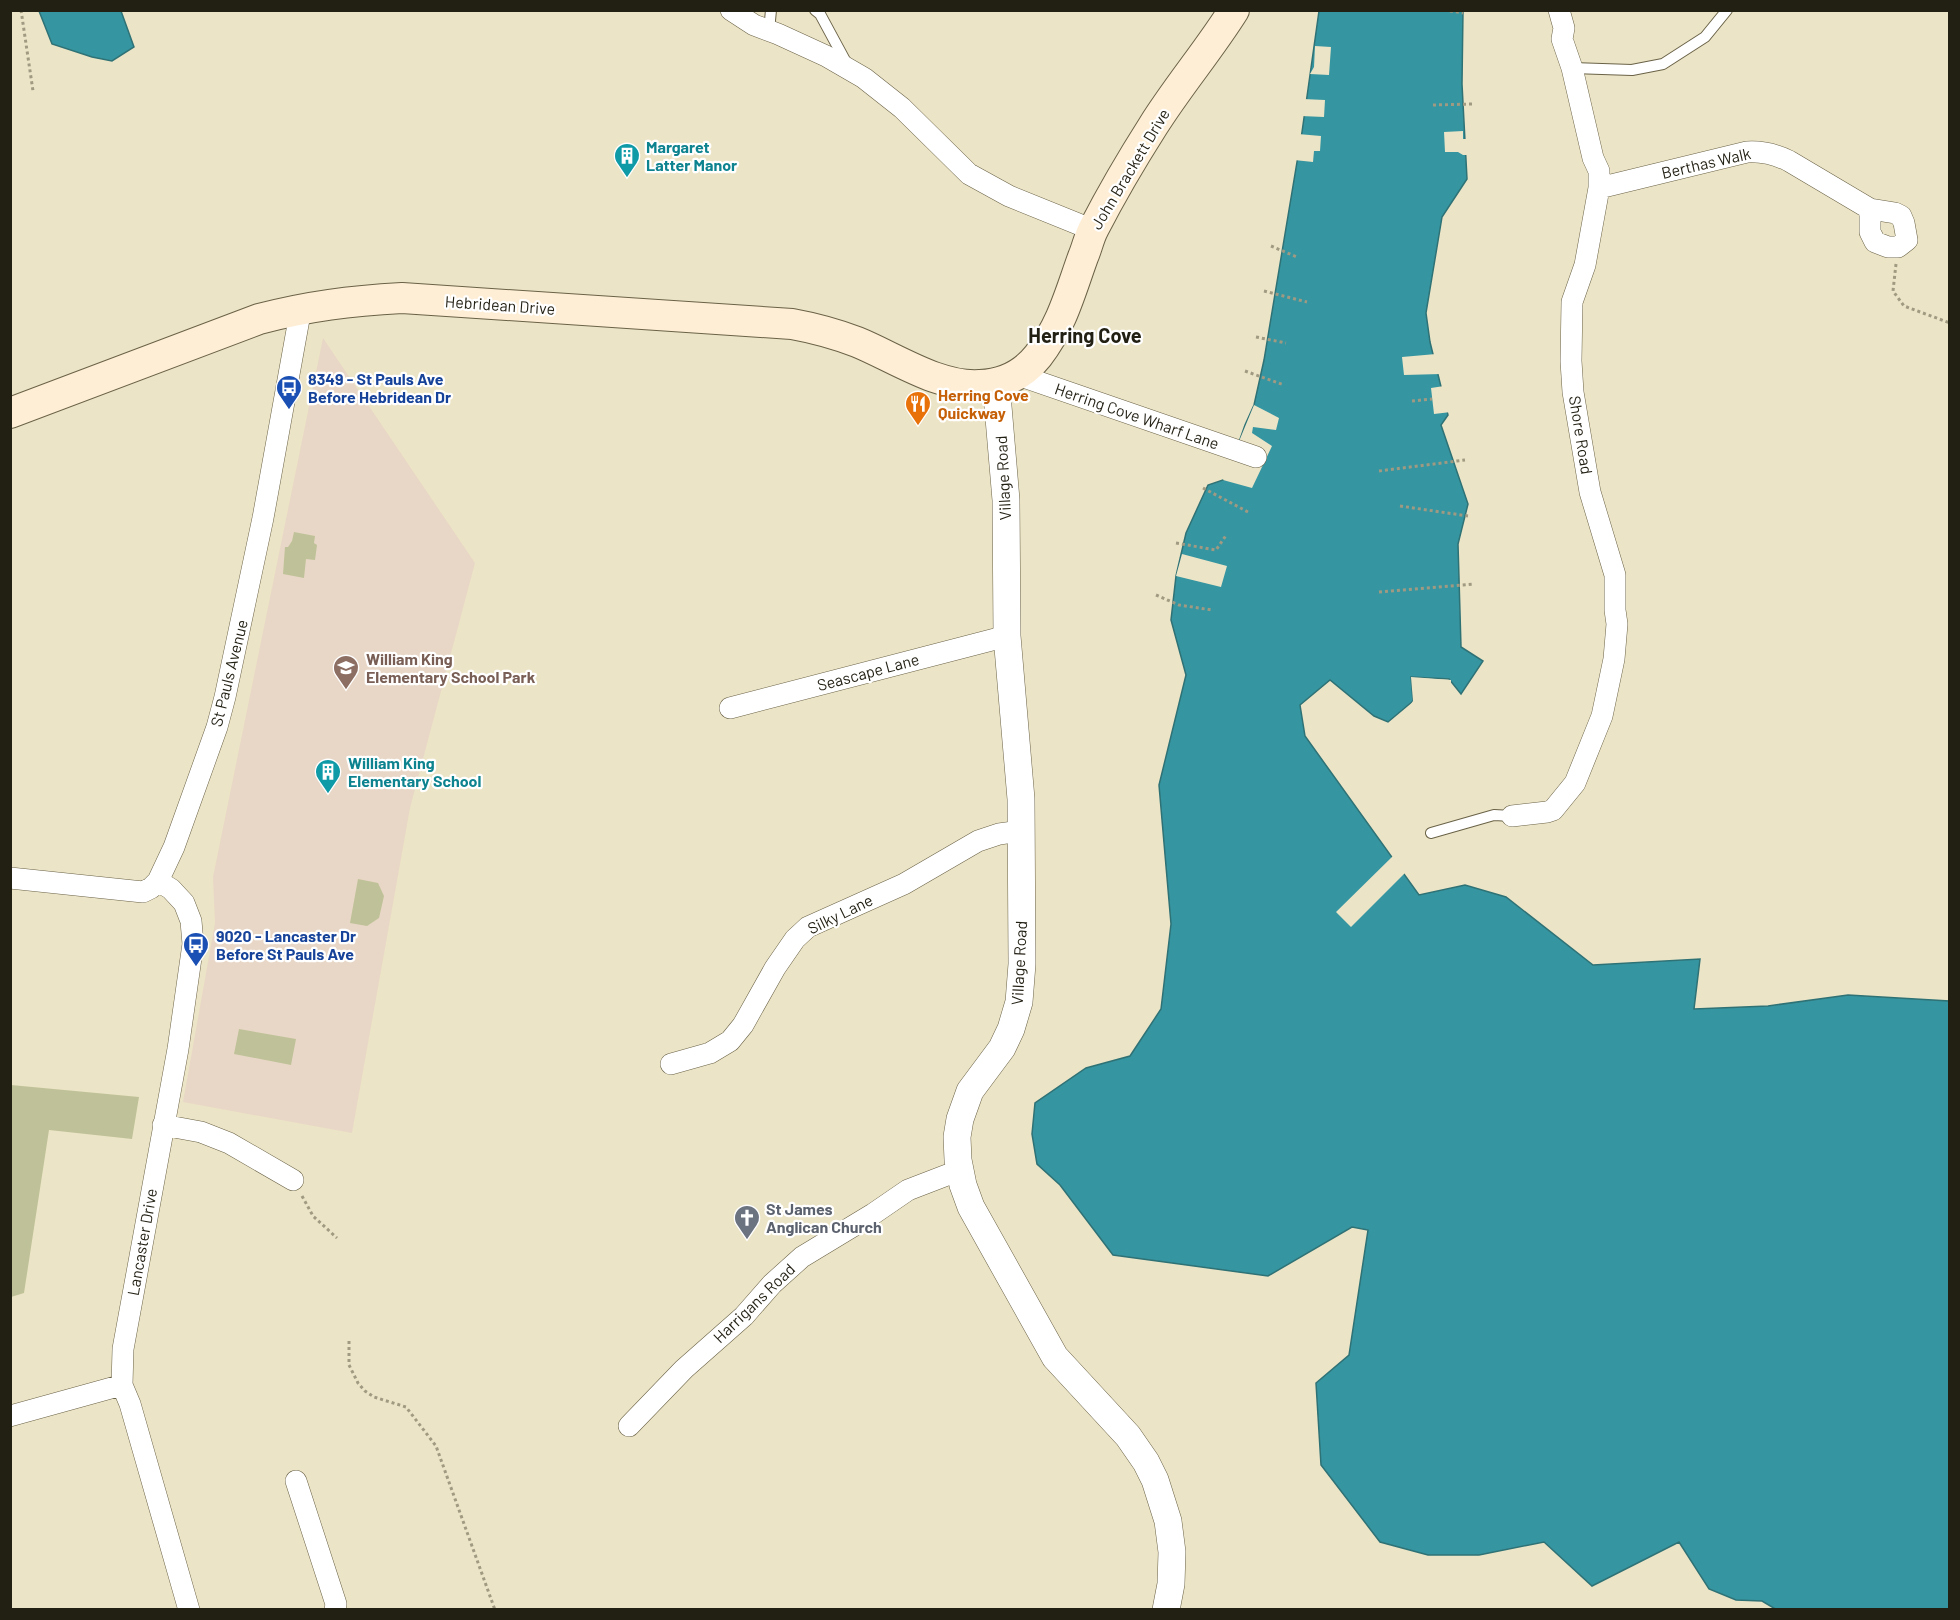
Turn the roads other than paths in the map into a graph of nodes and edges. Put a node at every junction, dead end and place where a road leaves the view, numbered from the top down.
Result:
1 (730, 10) edge
2 (815, 10) edge
3 (1233, 10) edge
4 (1559, 10) edge
5 (1727, 10) edge
6 (770, 21) edge
7 (1572, 68) junction
8 (849, 69) junction
9 (1599, 188) junction
10 (1870, 209) junction
11 (1093, 230) junction
12 (301, 308) junction
13 (1007, 379) junction
14 (10, 413) edge
15 (1256, 458) dead end
16 (1007, 636) junction
17 (730, 708) dead end
18 (1512, 816) joint
19 (1021, 831) junction
20 (1431, 833) dead end
21 (10, 878) edge
22 (158, 880) junction
23 (671, 1064) dead end
24 (163, 1125) junction
25 (960, 1172) junction
26 (293, 1180) dead end
27 (122, 1385) junction
28 (10, 1416) edge
29 (629, 1426) dead end
30 (296, 1481) dead end
31 (189, 1610) edge
32 (335, 1610) edge
33 (1166, 1610) edge

1 - 6 street
2 - 8 lane
3 - 11 main road, John Brackett Drive
4 - 7 street, Shore Road
5 - 7 lane
6 - 8 street
7 - 9 street, Shore Road
8 - 11 street
9 - 10 street, Berthas Walk
9 - 18 street, Shore Road
10 - 10 street, Berthas Walk
11 - 13 main road, John Brackett Drive
12 - 13 main road, Hebridean Drive
12 - 14 main road, Hebridean Drive
12 - 22 street, St Pauls Avenue
13 - 15 street, Herring Cove Wharf Lane
13 - 16 street, Village Road
16 - 17 street, Seascape Lane
16 - 19 street, Village Road
18 - 20 lane
19 - 23 street, Silky Lane
19 - 25 street, Village Road
21 - 22 street
22 - 24 street, Lancaster Drive
24 - 26 street
24 - 27 street, Lancaster Drive
25 - 29 street, Harrigans Road
25 - 33 street, Village Road
27 - 28 street
27 - 31 street, Lancaster Drive
30 - 32 street

